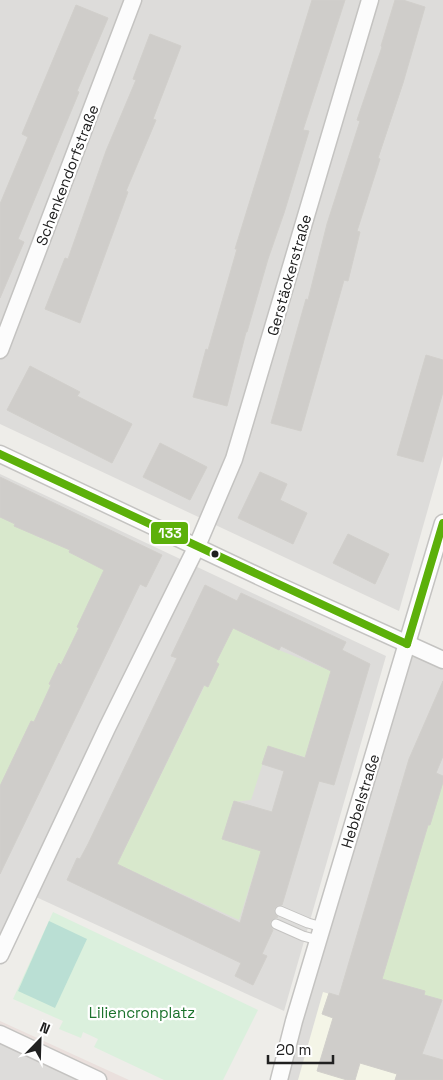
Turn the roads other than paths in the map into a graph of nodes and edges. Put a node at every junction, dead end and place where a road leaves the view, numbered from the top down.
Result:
1 (133, 0) edge
2 (370, 0) edge
3 (0, 350) edge
4 (0, 454) edge
5 (443, 523) edge
6 (198, 546) junction
7 (407, 644) junction
8 (443, 660) edge
9 (280, 912) dead end
10 (276, 924) dead end
11 (320, 934) junction
12 (0, 955) edge
13 (0, 1034) edge
14 (98, 1080) edge
15 (279, 1080) edge

1 - 3 street, Schenkendorfstraße
2 - 6 street, Gerstäckerstraße
4 - 6 street
5 - 7 street, Hebbelstraße
6 - 7 street
6 - 12 street, Gerstäckerstraße
7 - 8 street
7 - 11 street, Hebbelstraße
9 - 11 lane
10 - 11 lane
11 - 15 street, Hebbelstraße
13 - 14 street

